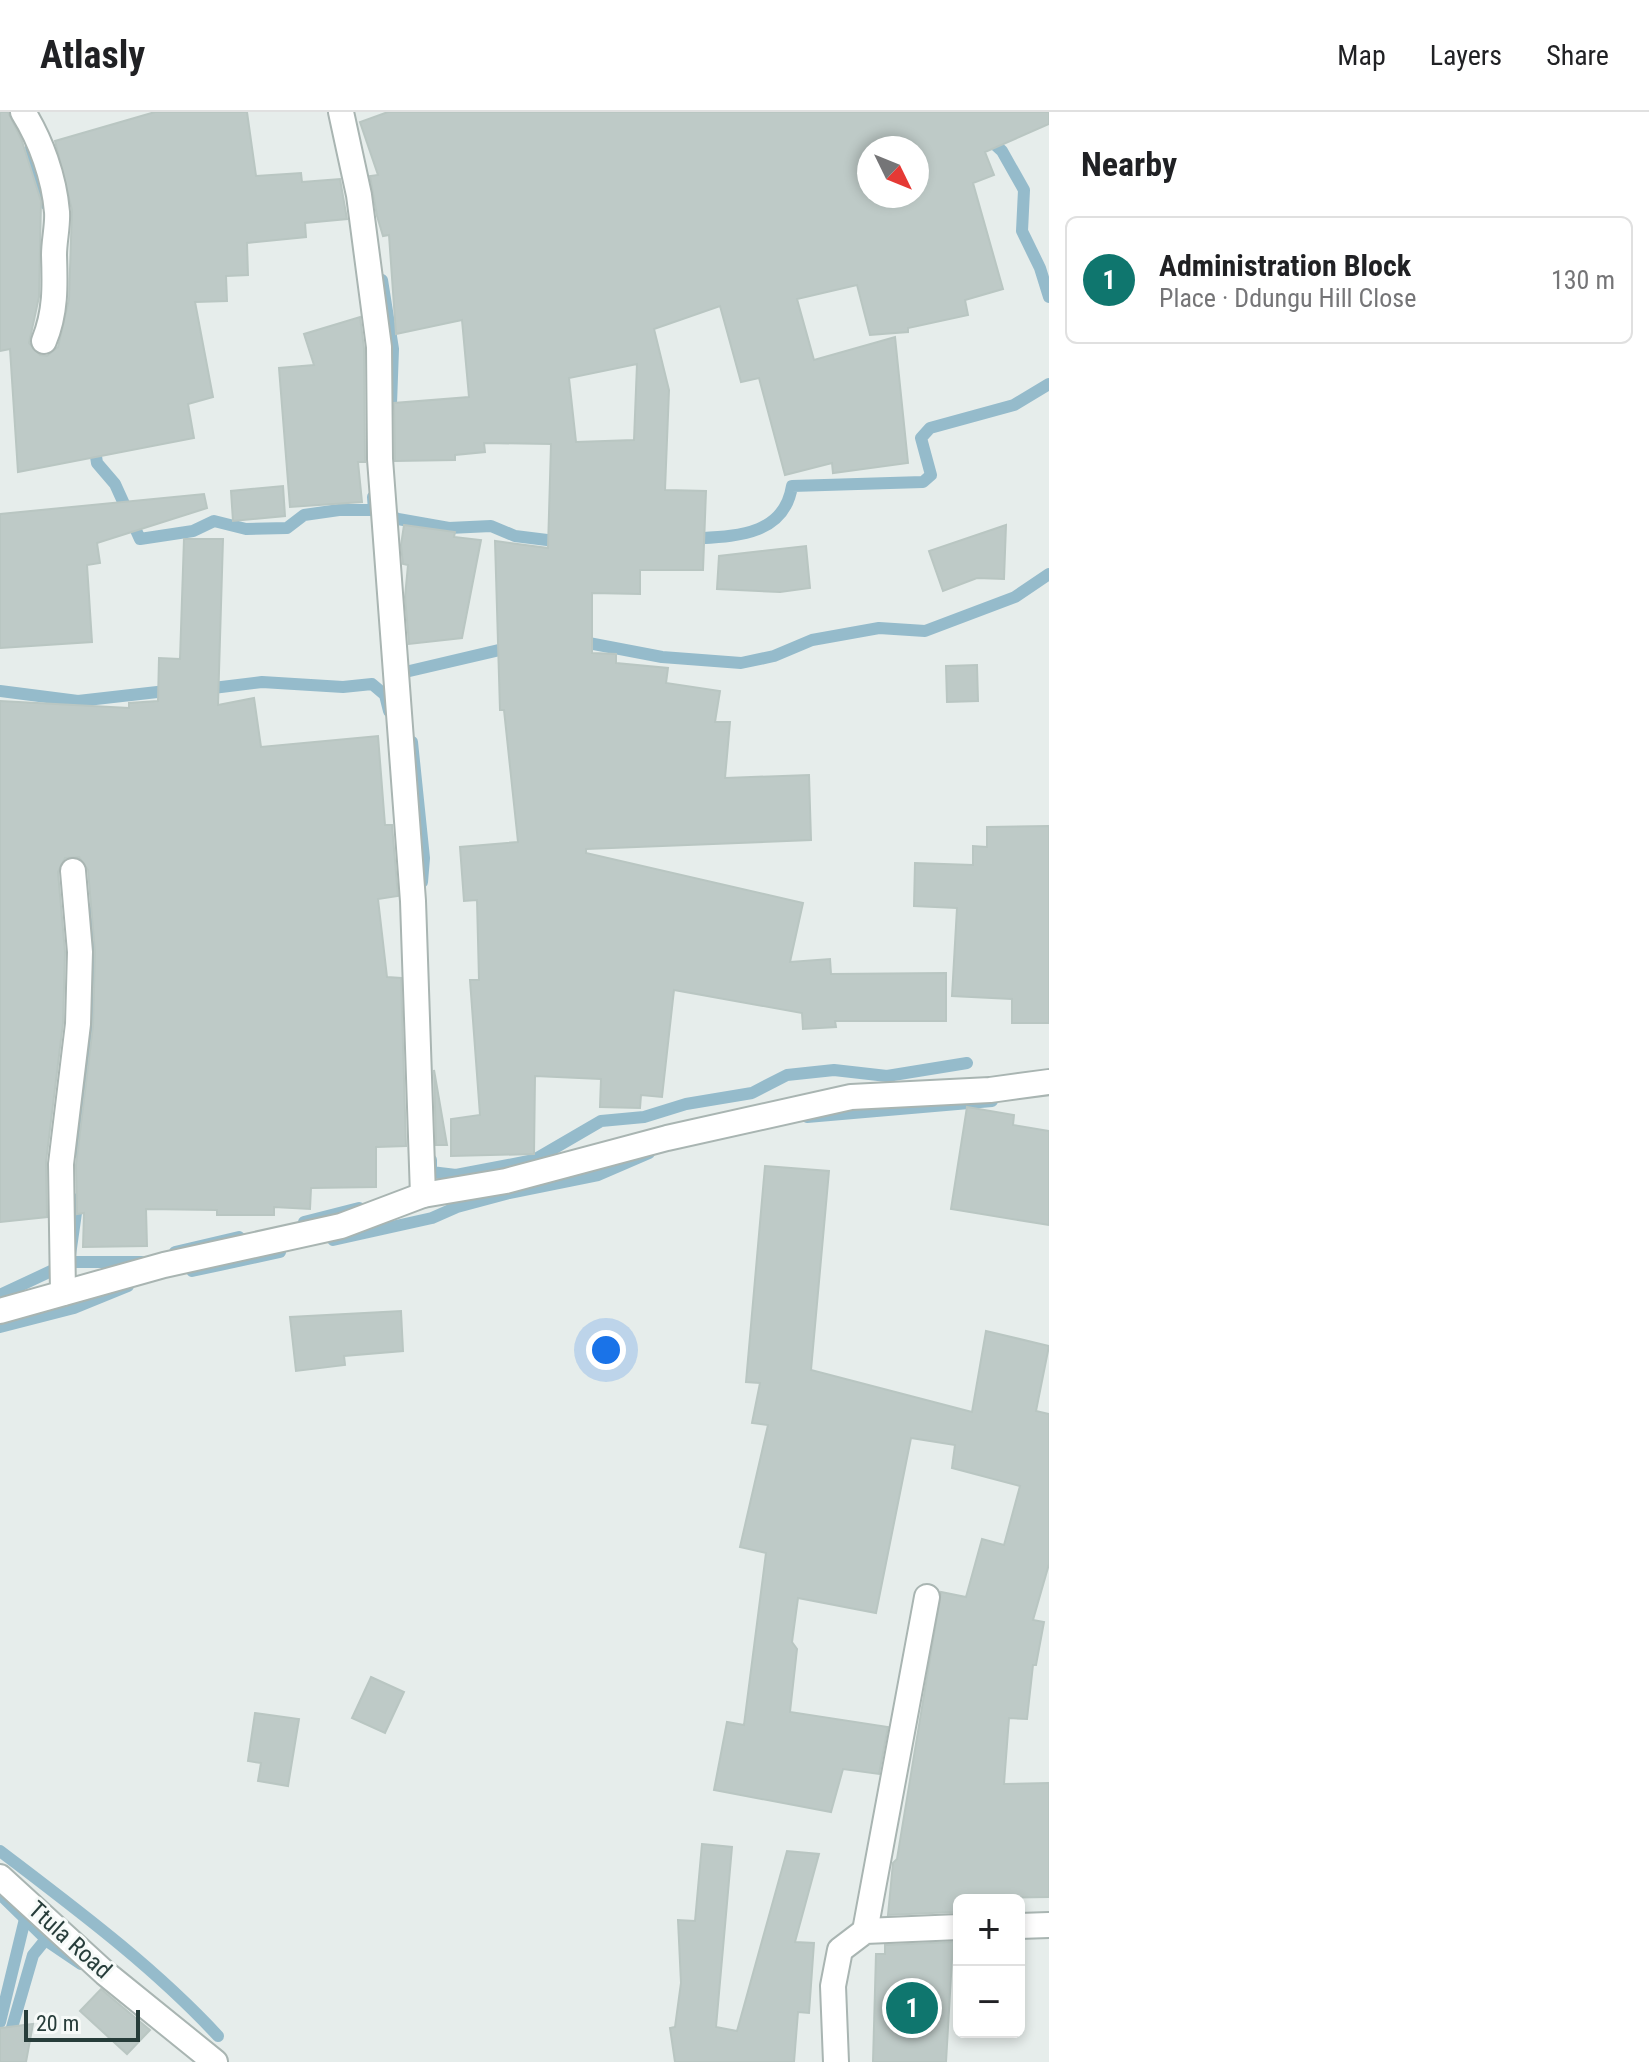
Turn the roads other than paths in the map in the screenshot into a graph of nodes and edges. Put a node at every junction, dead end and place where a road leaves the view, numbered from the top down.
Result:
1 (23, 112) edge
2 (341, 112) edge
3 (44, 341) dead end
4 (73, 871) dead end
5 (1049, 1082) edge
6 (423, 1195) junction
7 (63, 1293) junction
8 (0, 1311) edge
9 (927, 1597) dead end
10 (0, 1877) edge
11 (1049, 1925) edge
12 (1025, 1926) edge
13 (953, 1927) edge
14 (865, 1931) junction
15 (215, 2062) edge
16 (836, 2062) edge

1 - 3 street
2 - 6 street
4 - 7 street
5 - 6 street
6 - 7 street
7 - 8 street
9 - 14 street
10 - 15 street, Ttula Road
11 - 12 street
13 - 14 street
14 - 16 street

